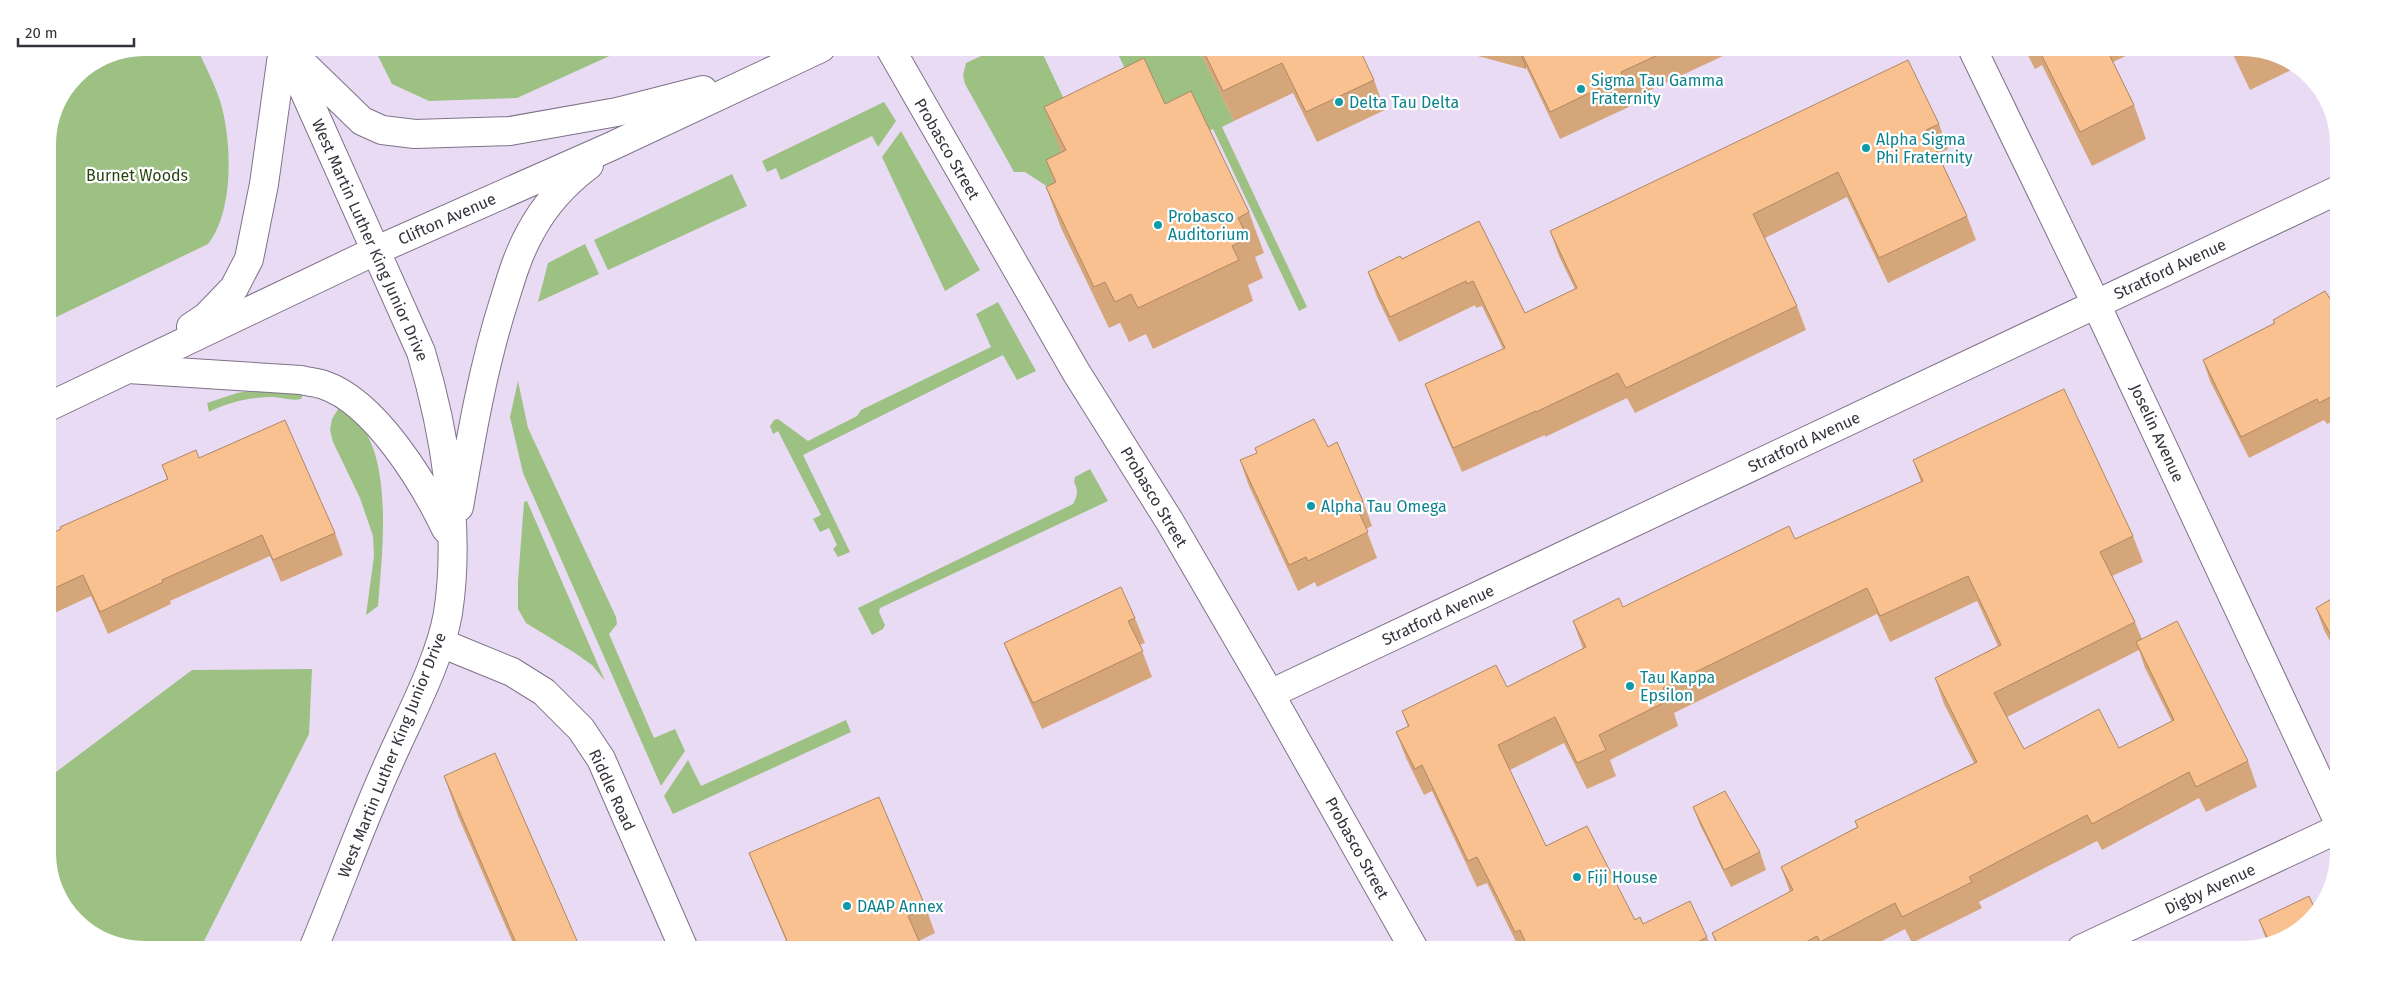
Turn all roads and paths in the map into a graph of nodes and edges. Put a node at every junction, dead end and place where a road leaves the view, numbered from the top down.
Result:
1 (284, 56) edge
2 (289, 56) edge
3 (293, 56) edge
4 (804, 56) edge
5 (895, 56) edge
6 (1976, 56) edge
7 (765, 74) junction
8 (612, 146) junction
9 (2330, 194) edge
10 (377, 250) junction
11 (2096, 304) junction
12 (127, 369) junction
13 (56, 403) edge
14 (453, 543) junction
15 (441, 643) junction
16 (1270, 694) junction
17 (2330, 804) edge
18 (2330, 833) edge
19 (317, 941) edge
20 (680, 941) edge
21 (1409, 941) edge
22 (2100, 941) edge

1 - 12 street
2 - 10 street, West Martin Luther King Junior Drive
3 - 7 street
4 - 7 street, Clifton Avenue
5 - 16 street, Probasco Street
6 - 11 street, Joselin Avenue
7 - 8 street, Clifton Avenue
8 - 10 street, Clifton Avenue
8 - 14 street
9 - 11 street, Stratford Avenue
10 - 12 street, Clifton Avenue
10 - 14 street, West Martin Luther King Junior Drive
11 - 16 street, Stratford Avenue
11 - 17 street, Joselin Avenue
12 - 13 street, Clifton Avenue
12 - 14 street
14 - 15 street, West Martin Luther King Junior Drive
15 - 19 street, West Martin Luther King Junior Drive
15 - 20 street, Riddle Road
16 - 21 street, Probasco Street
18 - 22 street, Digby Avenue

